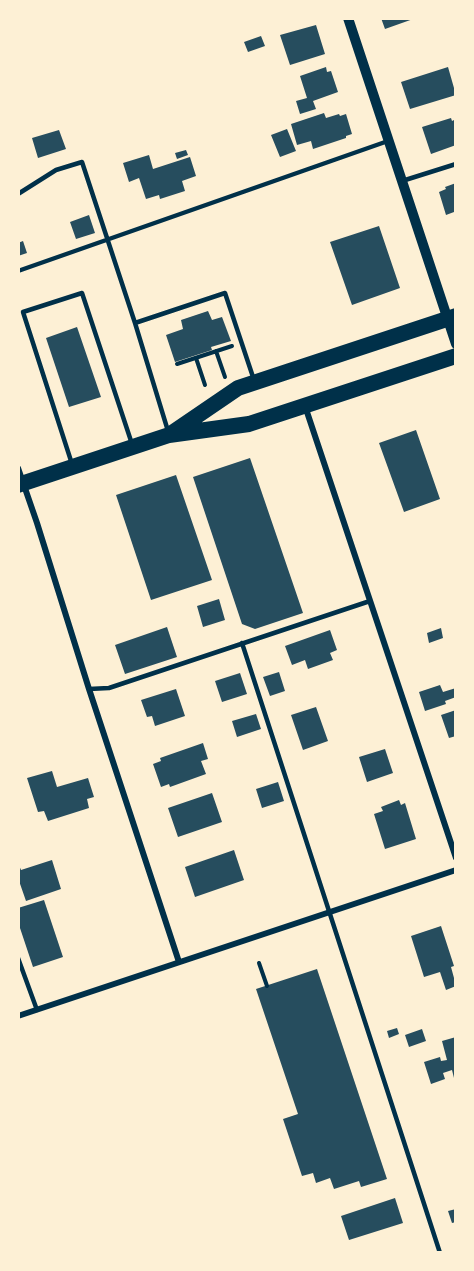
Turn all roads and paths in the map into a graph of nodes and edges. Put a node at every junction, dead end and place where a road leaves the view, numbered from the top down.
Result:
1 (348, 18) edge
2 (388, 141) junction
3 (456, 164) edge
4 (402, 181) junction
5 (18, 194) edge
6 (107, 240) junction
7 (18, 271) edge
8 (452, 318) edge
9 (135, 323) junction
10 (456, 344) edge
11 (233, 345) dead end
12 (216, 351) junction
13 (456, 356) edge
14 (196, 358) junction
15 (177, 364) dead end
16 (225, 378) dead end
17 (255, 382) junction
18 (205, 385) dead end
19 (305, 406) junction
20 (169, 435) junction
21 (133, 447) junction
22 (73, 467) junction
23 (20, 479) edge
24 (370, 601) junction
25 (242, 643) junction
26 (89, 689) junction
27 (456, 858) edge
28 (456, 870) edge
29 (329, 913) junction
30 (18, 957) edge
31 (179, 962) junction
32 (260, 963) dead end
33 (267, 986) dead end
34 (37, 1010) junction
35 (18, 1016) edge
36 (440, 1253) edge

1 - 2 street
2 - 4 street
2 - 6 lane
3 - 4 lane
4 - 8 street
5 - 6 lane
6 - 7 lane
6 - 9 lane
8 - 10 street
8 - 17 highway
9 - 17 lane
9 - 20 lane
11 - 12 path
12 - 14 path
12 - 16 path
13 - 19 highway
14 - 15 path
14 - 18 path
17 - 20 highway
19 - 20 highway
19 - 24 street
20 - 21 highway
21 - 22 highway
21 - 22 lane
22 - 23 highway
23 - 26 street
24 - 25 lane
24 - 27 street
25 - 26 lane
25 - 29 lane
26 - 31 street
28 - 29 street
29 - 31 street
29 - 36 lane
30 - 34 lane
31 - 34 street
32 - 33 path
34 - 35 street

